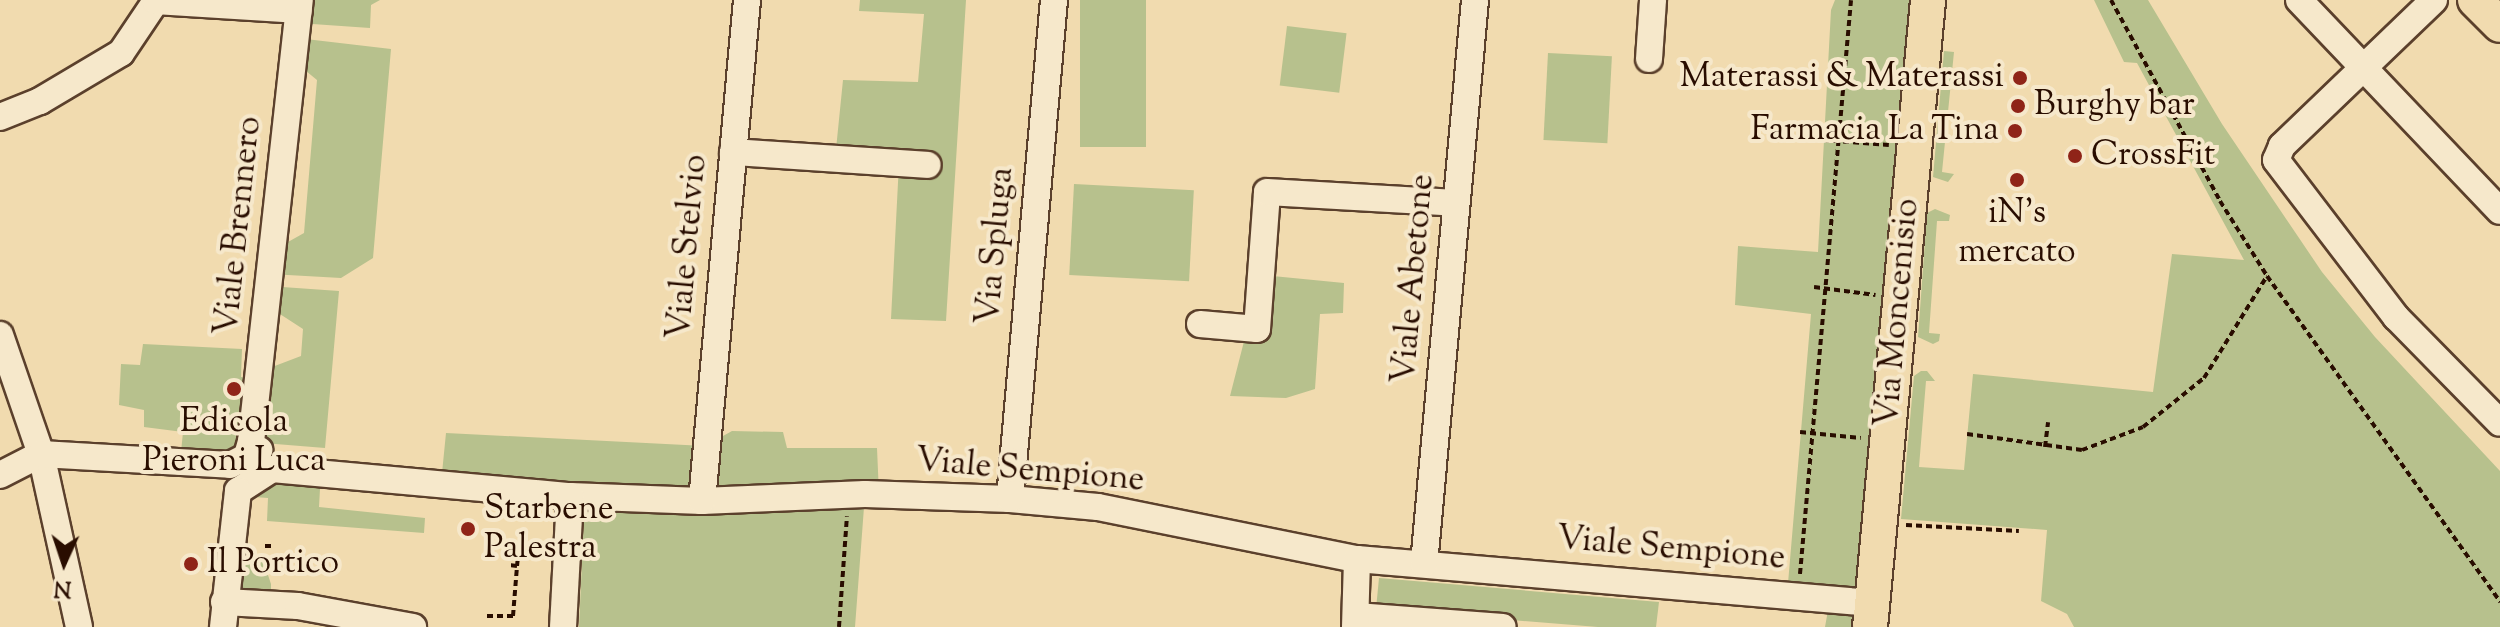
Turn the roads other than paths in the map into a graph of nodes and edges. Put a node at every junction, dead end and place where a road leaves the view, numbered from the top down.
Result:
1 (747, 0) edge
2 (1054, 0) edge
3 (1475, 0) edge
4 (1653, 0) edge
5 (1928, 0) edge
6 (2299, 0) edge
7 (2434, 0) edge
8 (2475, 0) edge
9 (300, 5) edge
10 (2500, 25) edge
11 (1649, 59) dead end
12 (2363, 68) junction
13 (0, 117) edge
14 (733, 152) junction
15 (928, 165) dead end
16 (1456, 203) junction
17 (2500, 211) edge
18 (1200, 324) dead end
19 (0, 335) edge
20 (2500, 423) edge
21 (41, 454) junction
22 (238, 462) junction
23 (272, 469) junction
24 (0, 475) edge
25 (238, 491) junction
26 (570, 496) junction
27 (1010, 499) junction
28 (702, 501) junction
29 (1357, 559) junction
30 (1424, 564) junction
31 (223, 614) edge
32 (1871, 615) edge
33 (1356, 622) edge
34 (79, 627) edge
35 (413, 627) edge
36 (563, 627) edge
37 (1503, 627) edge

1 - 14 street, Viale Stelvio
2 - 27 street, Via Spluga
3 - 16 street, Viale Abetone
4 - 11 street
5 - 32 main road, Via Moncenisio
6 - 12 street
7 - 12 street
8 - 10 main road
9 - 13 street
9 - 22 street, Viale Brennero
12 - 17 street
12 - 20 street
14 - 15 street
14 - 28 street, Viale Stelvio
16 - 18 street
16 - 30 street, Viale Abetone
19 - 21 street
21 - 22 street
21 - 24 street
21 - 34 street
22 - 23 street
22 - 25 street
23 - 25 street
23 - 26 street, Viale Sempione
25 - 31 street
26 - 28 street, Viale Sempione
26 - 36 street
27 - 28 street, Viale Sempione
27 - 29 street, Viale Sempione
29 - 30 street, Viale Sempione
29 - 33 street
30 - 32 street, Viale Sempione
31 - 35 street
33 - 37 street

